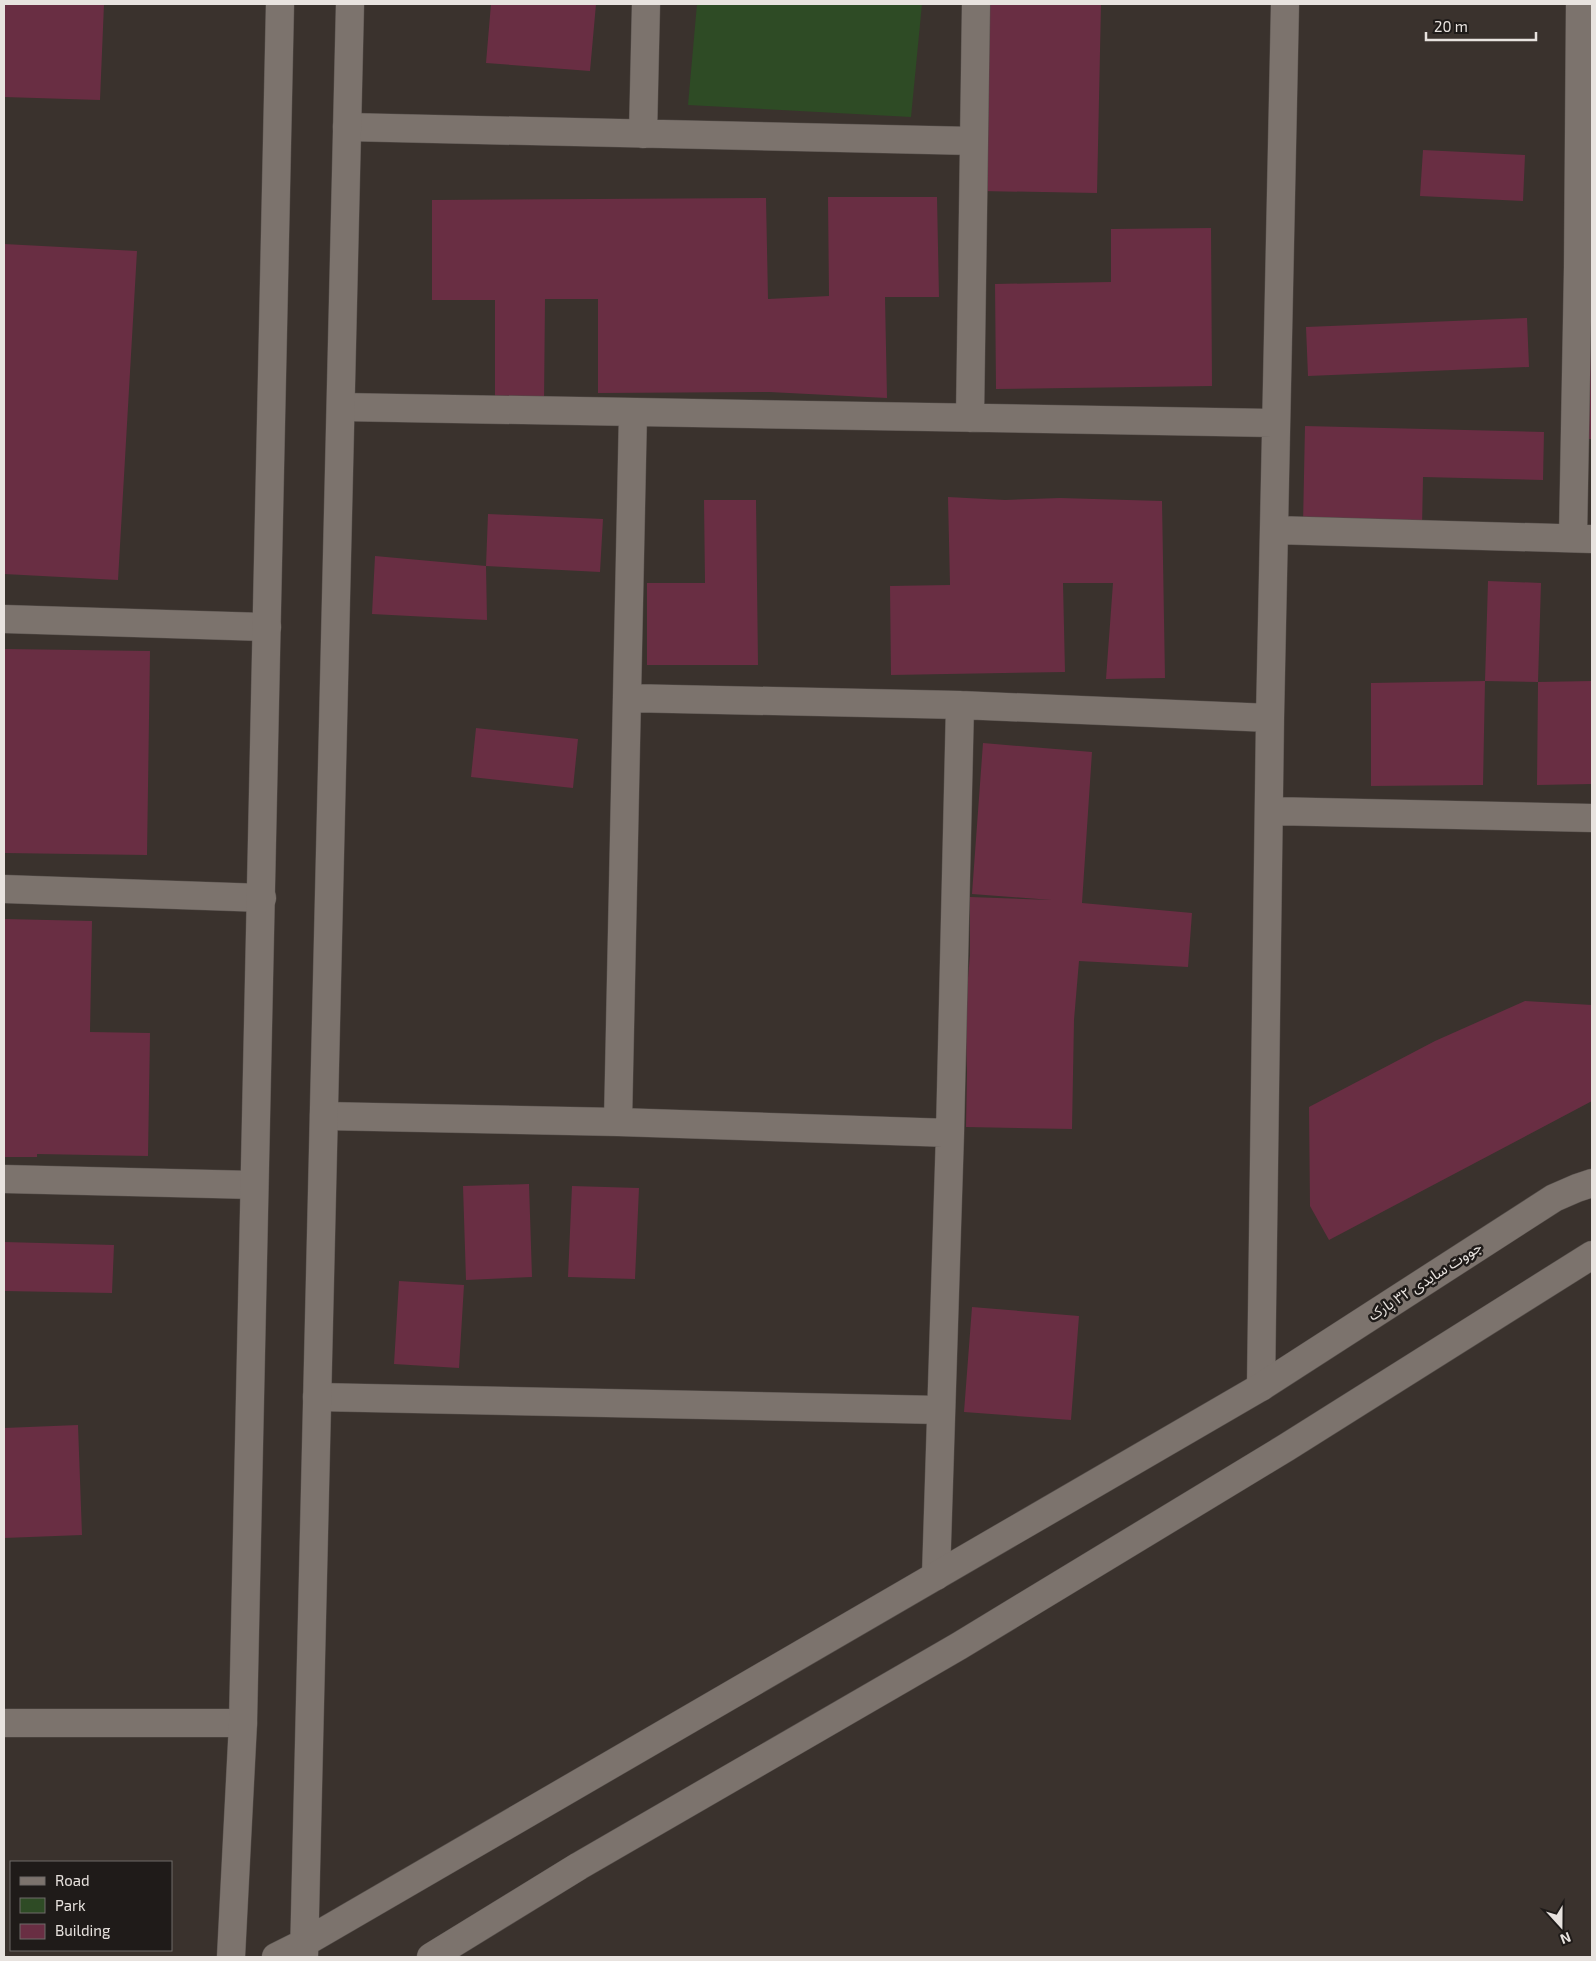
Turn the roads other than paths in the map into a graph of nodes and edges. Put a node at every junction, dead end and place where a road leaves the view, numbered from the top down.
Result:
1 (280, 4) edge
2 (350, 4) edge
3 (646, 4) edge
4 (976, 4) edge
5 (1284, 4) edge
6 (1580, 4) edge
7 (347, 127) junction
8 (643, 134) junction
9 (973, 141) junction
10 (1585, 267) edge
11 (341, 407) junction
12 (634, 412) junction
13 (970, 418) junction
14 (1276, 423) junction
15 (1274, 530) junction
16 (1582, 538) edge
17 (4, 619) edge
18 (267, 627) junction
19 (627, 698) junction
20 (960, 706) junction
21 (1270, 718) junction
22 (1269, 811) junction
23 (1592, 818) edge
24 (4, 889) edge
25 (262, 898) junction
26 (324, 1116) junction
27 (618, 1122) junction
28 (950, 1133) junction
29 (4, 1179) edge
30 (1592, 1183) edge
31 (254, 1185) junction
32 (1592, 1255) edge
33 (1261, 1387) junction
34 (318, 1397) junction
35 (940, 1410) junction
36 (936, 1576) junction
37 (4, 1723) edge
38 (243, 1723) junction
39 (304, 1950) edge
40 (231, 1957) edge
41 (276, 1957) edge
42 (430, 1957) edge

1 - 18 street
2 - 7 street
3 - 8 street
4 - 9 street
5 - 14 street
6 - 10 street
7 - 8 street
7 - 11 street
8 - 9 street
9 - 13 street
10 - 16 street
11 - 12 street
11 - 26 street
12 - 13 street
12 - 19 street
13 - 14 street
14 - 15 street
15 - 16 street
15 - 21 street
17 - 18 street
18 - 25 street
19 - 20 street
19 - 27 street
20 - 21 street
20 - 28 street
21 - 22 street
22 - 23 street
22 - 33 street
24 - 25 street
25 - 31 street
26 - 27 street
26 - 34 street
27 - 28 street
28 - 35 street
29 - 31 street
30 - 33 street, جووت سایدی ٣٢ پارک
31 - 38 street
32 - 42 street
33 - 36 street, جووت سایدی ٣٢ پارک
34 - 35 street
34 - 39 street
35 - 36 street
36 - 39 street, جووت سایدی ٣٢ پارک
37 - 38 street
38 - 40 street
39 - 41 street, جووت سایدی ٣٢ پارک

